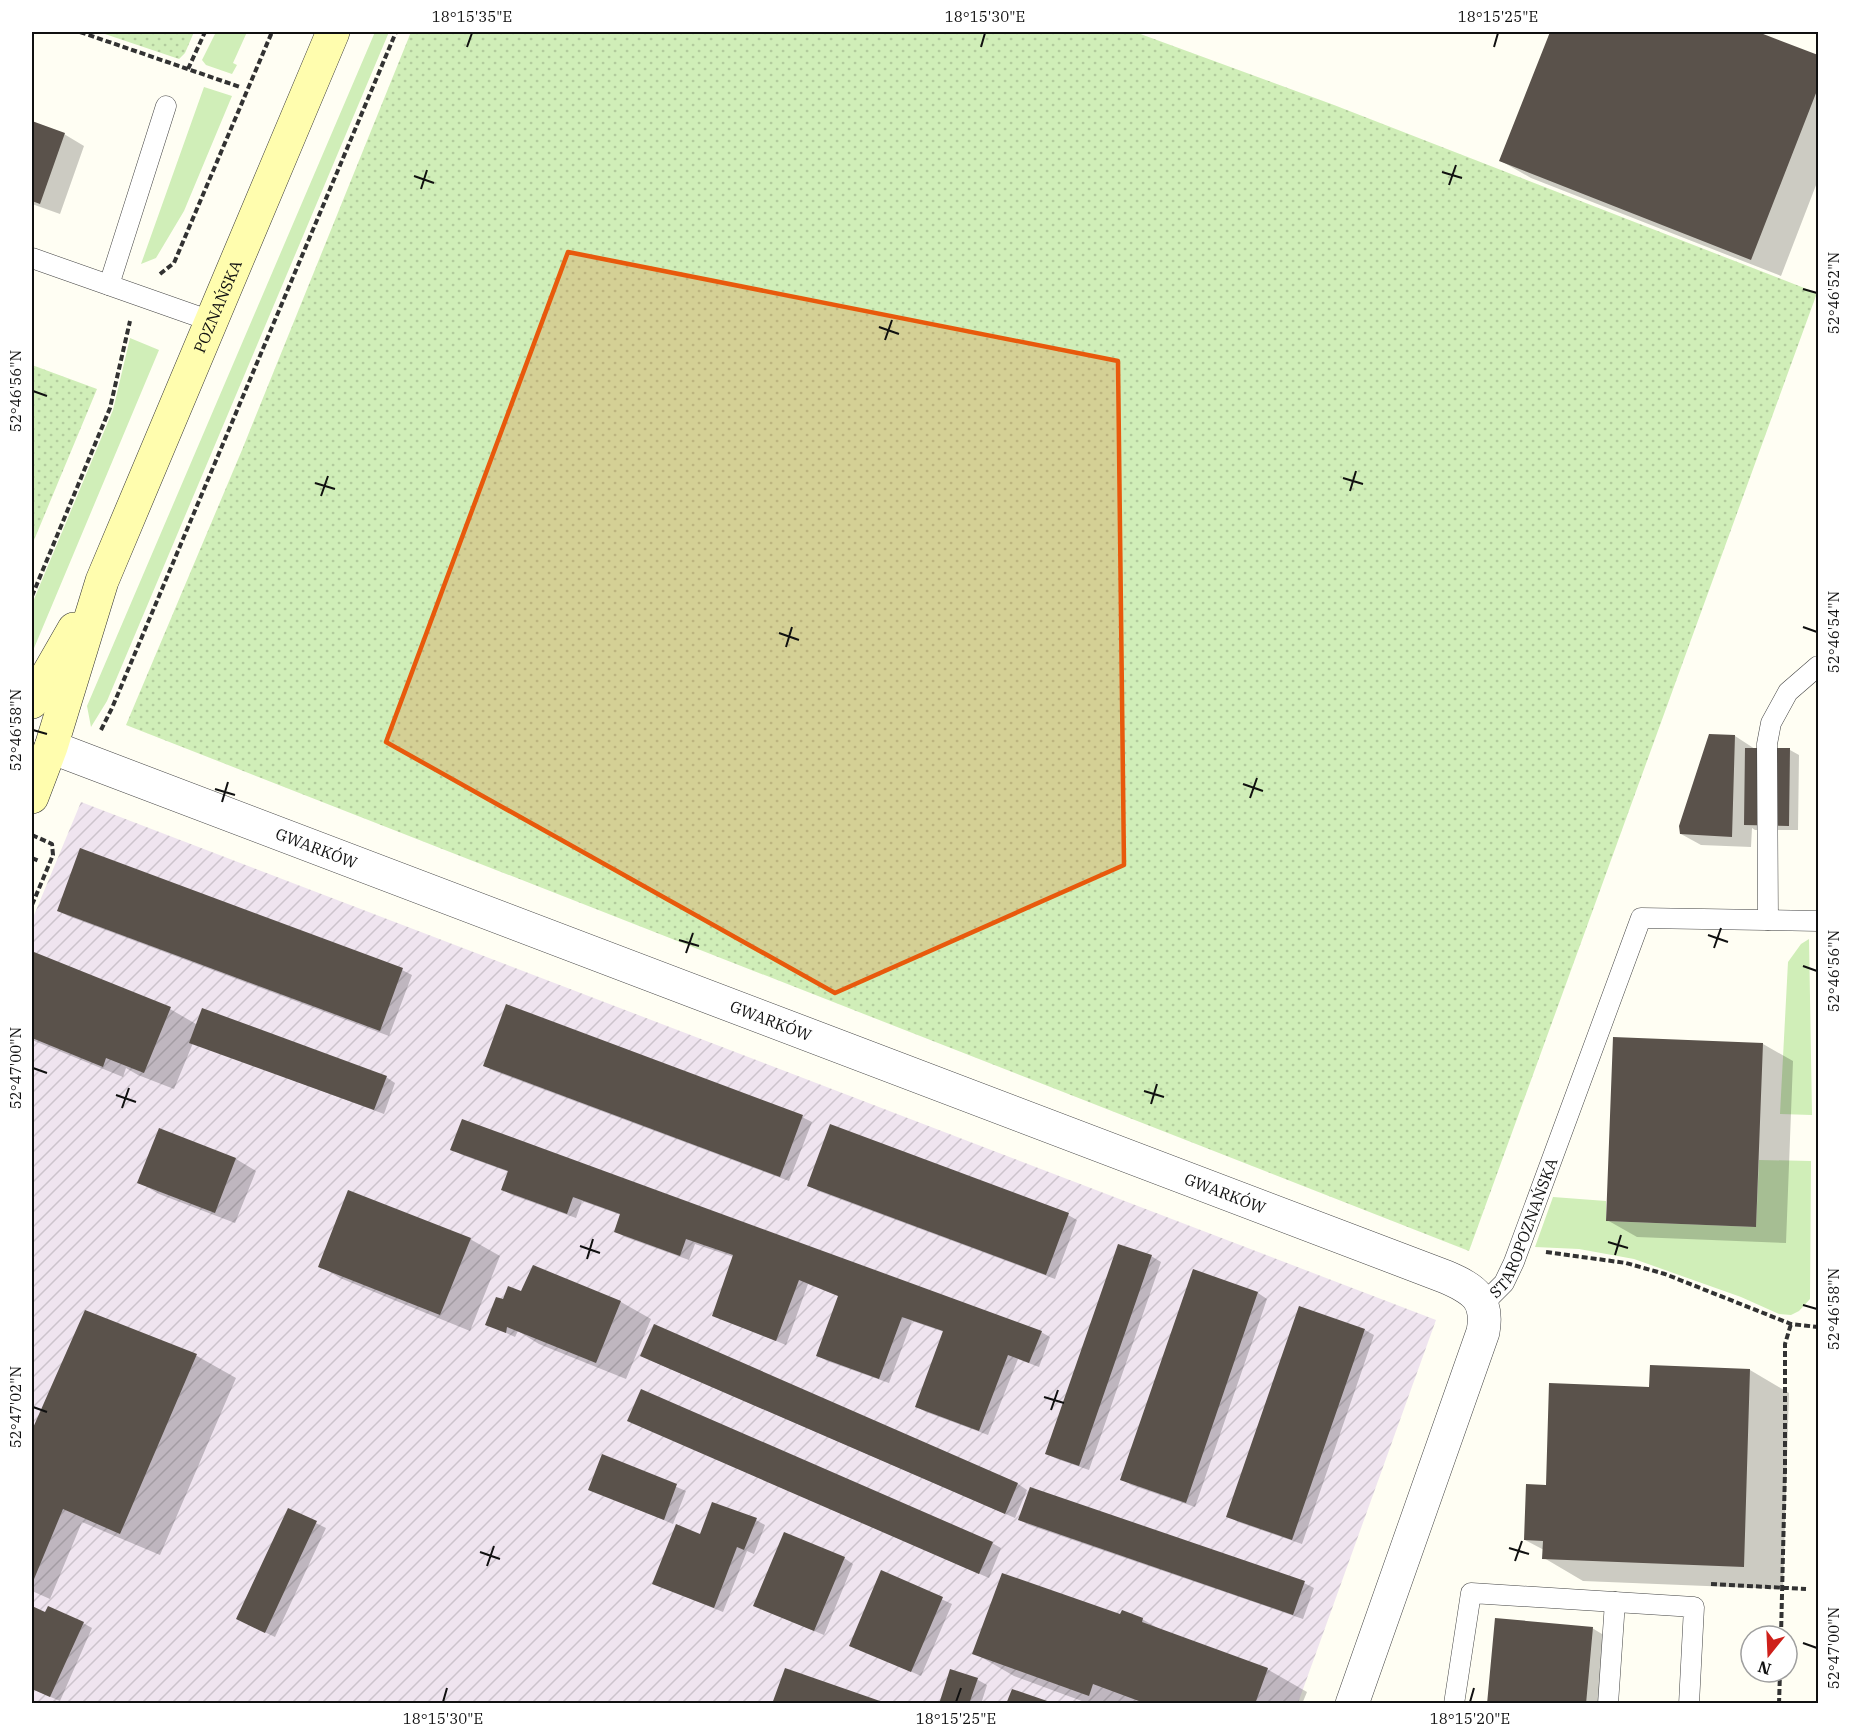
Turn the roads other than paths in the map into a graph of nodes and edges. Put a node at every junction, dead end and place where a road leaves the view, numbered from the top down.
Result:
1 (333, 32) edge
2 (166, 106) dead end
3 (32, 258) edge
4 (109, 285) junction
5 (211, 321) junction
6 (102, 581) junction
7 (1818, 666) edge
8 (32, 702) edge
9 (51, 747) junction
10 (32, 797) edge
11 (1768, 920) junction
12 (1818, 921) edge
13 (1482, 1304) junction
14 (1615, 1602) junction
15 (1352, 1704) edge
16 (1454, 1704) edge
17 (1608, 1704) edge
18 (1689, 1704) edge

1 - 5 main road, POZNAŃSKA
2 - 4 lane
3 - 4 lane
4 - 5 lane
5 - 6 main road, POZNAŃSKA
6 - 8 main road, POZNAŃSKA
6 - 9 main road, POZNAŃSKA
7 - 11 lane
9 - 10 main road, POZNAŃSKA
9 - 13 street, GWARKÓW
11 - 12 lane
11 - 13 lane, STAROPOZNAŃSKA
13 - 15 street, STAROPOZNAŃSKA
14 - 16 lane
14 - 17 lane
14 - 18 lane

